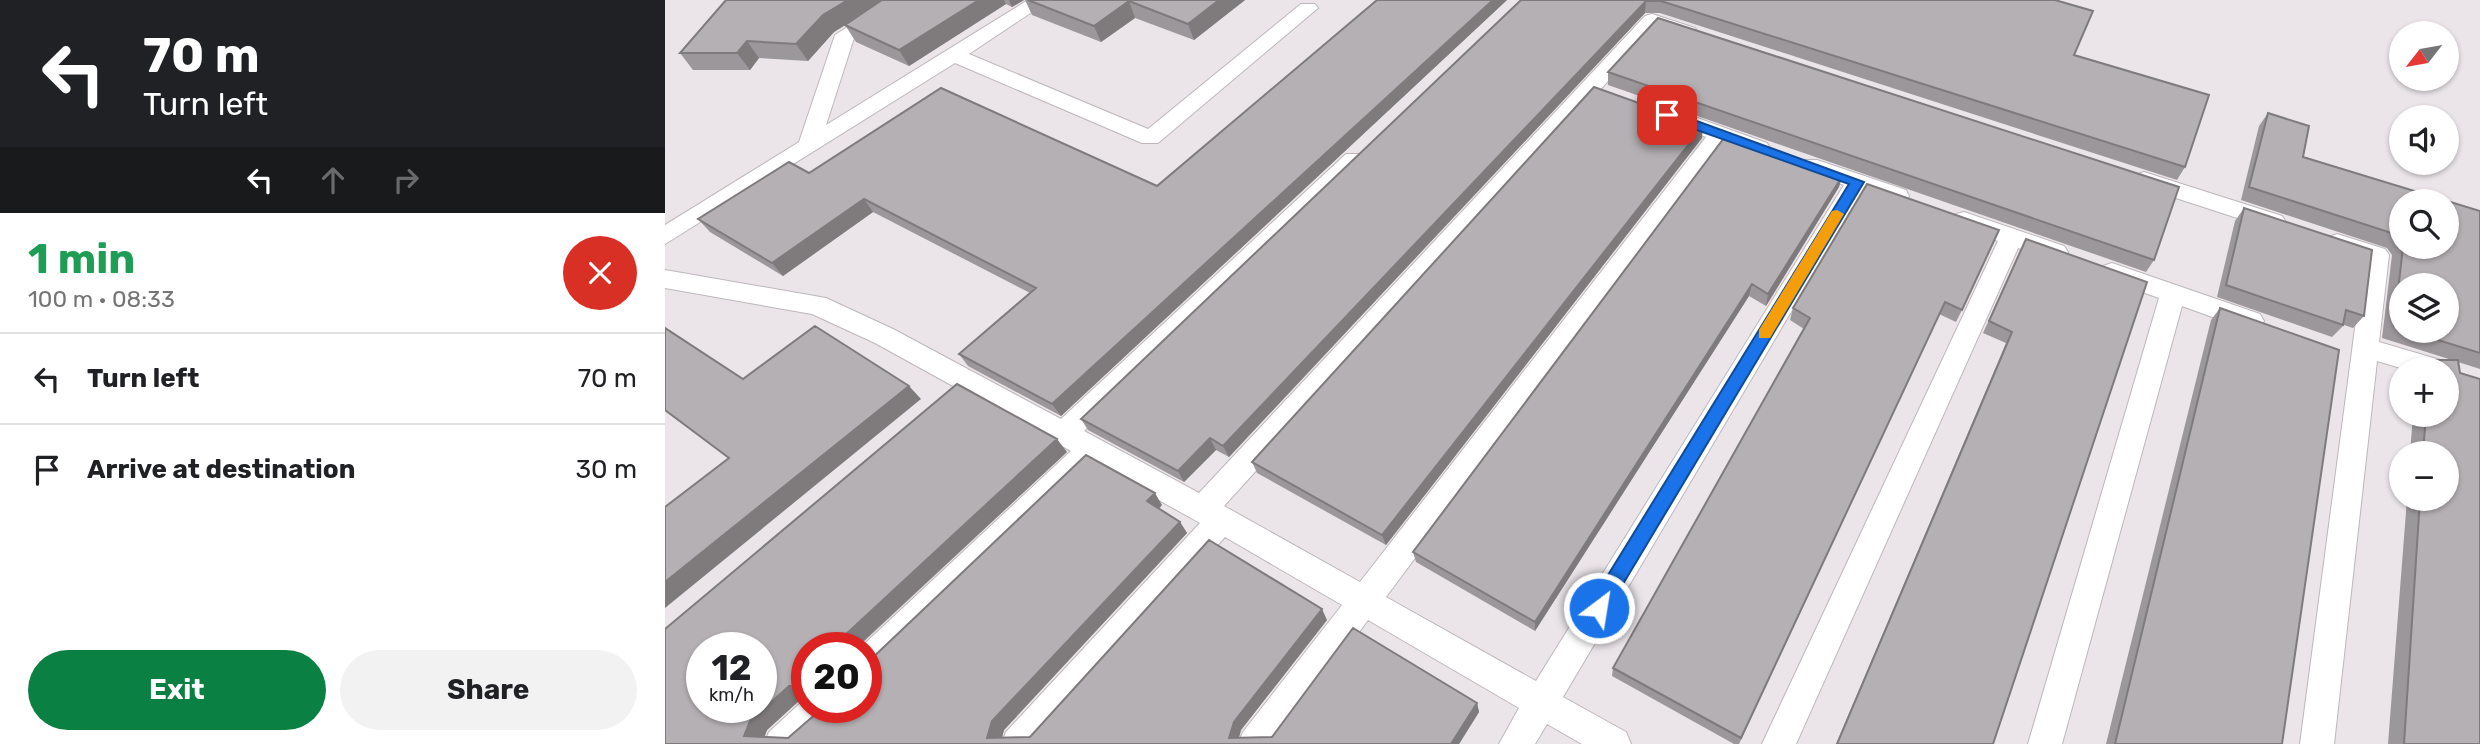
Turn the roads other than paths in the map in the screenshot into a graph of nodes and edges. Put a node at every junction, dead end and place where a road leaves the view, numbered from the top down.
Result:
1 (903, 0) edge
2 (1041, 0) edge
3 (1308, 8) dead end
4 (1704, 37) edge
5 (954, 55) junction
6 (1589, 88) junction
7 (1615, 97) edge
8 (1654, 111) edge
9 (1720, 134) junction
10 (1373, 142) edge
11 (809, 145) junction
12 (2126, 174) edge
13 (1857, 182) junction
14 (1921, 205) edge
15 (1947, 214) edge
16 (665, 236) edge
17 (2011, 237) junction
18 (665, 279) edge
19 (2173, 293) junction
20 (2275, 329) edge
21 (2339, 352) edge
22 (2365, 354) junction
23 (2389, 359) edge
24 (1063, 434) junction
25 (1091, 449) junction
26 (1212, 514) junction
27 (1364, 600) junction
28 (882, 648) edge
29 (1541, 702) junction
30 (803, 723) edge
31 (781, 744) edge
32 (1019, 744) edge
33 (1255, 744) edge
34 (1516, 744) edge
35 (1614, 744) edge
36 (1779, 744) edge
37 (2045, 744) edge
38 (2317, 744) edge

1 - 11 lane
2 - 5 lane
3 - 5 lane
4 - 6 lane
5 - 11 lane
6 - 7 lane
6 - 26 lane
8 - 9 lane
9 - 13 lane
9 - 27 lane
10 - 24 lane
11 - 16 lane
12 - 22 lane
13 - 14 lane
13 - 29 lane
15 - 17 lane
17 - 19 lane
17 - 36 lane
18 - 24 lane
19 - 20 lane
19 - 37 lane
21 - 22 lane
22 - 23 lane
22 - 38 lane
24 - 25 lane
25 - 26 lane
25 - 28 lane
26 - 27 lane
26 - 32 lane
27 - 29 lane
27 - 33 lane
29 - 34 lane
29 - 35 lane
30 - 31 lane

